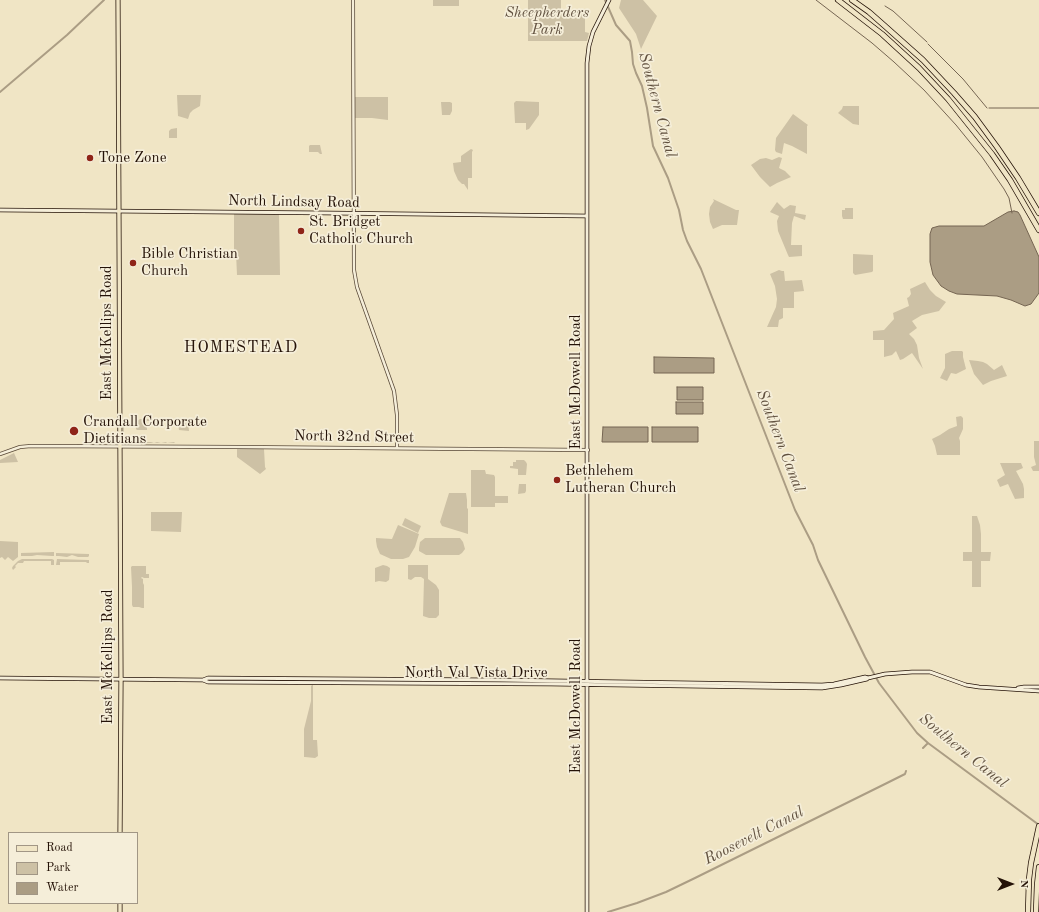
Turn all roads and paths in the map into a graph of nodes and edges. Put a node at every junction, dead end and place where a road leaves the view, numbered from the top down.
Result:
1 (118, 0) edge
2 (353, 0) edge
3 (609, 0) edge
4 (838, 0) edge
5 (852, 0) edge
6 (856, 0) edge
7 (869, 12) junction
8 (0, 210) edge
9 (119, 211) junction
10 (354, 213) junction
11 (1039, 213) edge
12 (587, 216) junction
13 (1039, 230) edge
14 (120, 446) junction
15 (397, 448) junction
16 (588, 450) junction
17 (0, 454) edge
18 (0, 678) edge
19 (121, 680) junction
20 (587, 683) junction
21 (1039, 687) edge
22 (1017, 689) junction
23 (1039, 690) edge
24 (1039, 826) edge
25 (120, 832) edge
26 (1039, 867) edge
27 (587, 912) edge
28 (1028, 912) edge
29 (1036, 912) edge

1 - 9 main road, East McKellips Road
2 - 10 street
3 - 12 main road, East McDowell Road
4 - 13 highway
5 - 7 highway
6 - 7 highway
7 - 11 highway
8 - 9 main road, North Lindsay Road
9 - 10 main road, North Lindsay Road
9 - 14 main road, East McKellips Road
10 - 12 main road, North Lindsay Road
10 - 15 street
12 - 16 main road, East McDowell Road
14 - 15 street, North 32nd Street
14 - 17 street, North 32nd Street
14 - 19 main road, East McKellips Road
15 - 16 street, North 32nd Street
16 - 20 main road, East McDowell Road
18 - 19 main road, North Val Vista Drive
19 - 20 main road, North Val Vista Drive
19 - 25 main road, East McKellips Road
20 - 22 main road, North Val Vista Drive
20 - 27 main road, East McDowell Road
21 - 22 main road, North Val Vista Drive
22 - 23 main road, North Val Vista Drive
24 - 28 highway
26 - 29 highway

